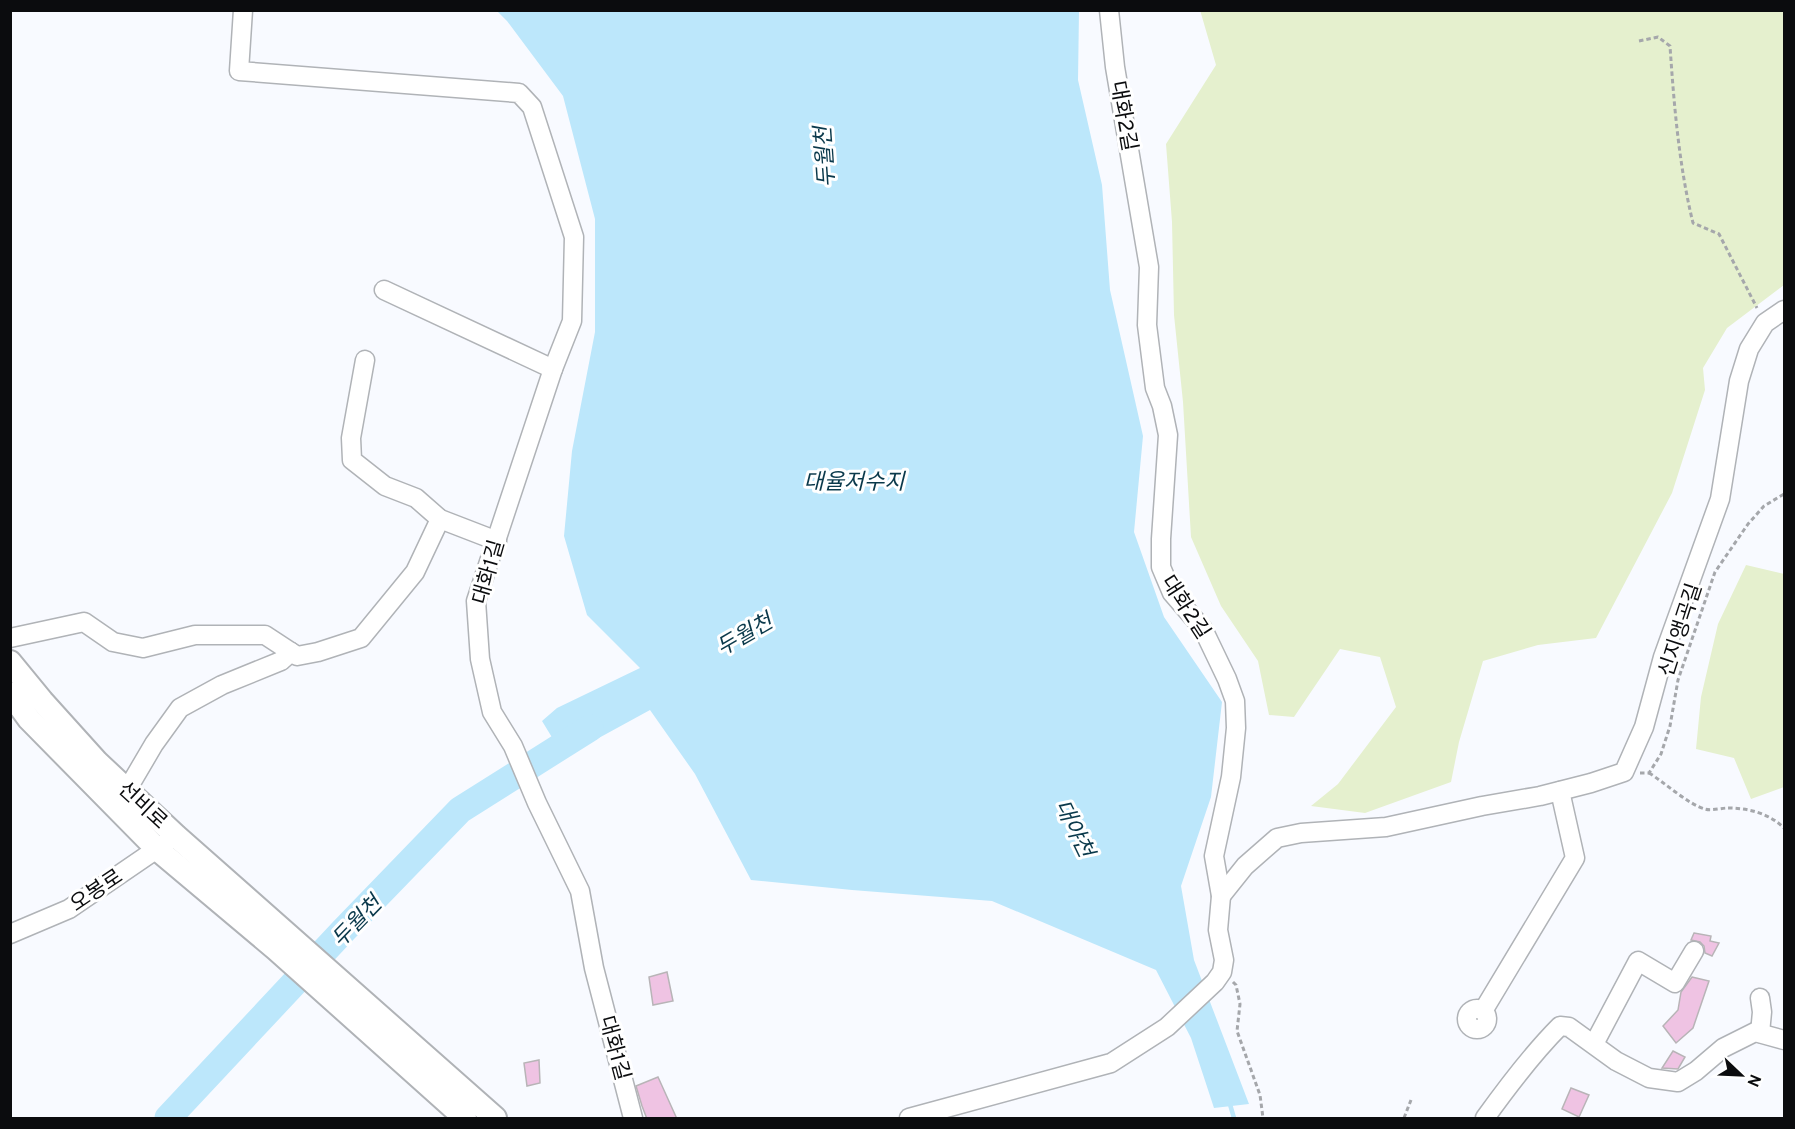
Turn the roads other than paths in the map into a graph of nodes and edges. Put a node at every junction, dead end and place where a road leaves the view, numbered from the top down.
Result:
1 (243, 10) edge
2 (1109, 10) edge
3 (384, 290) dead end
4 (1785, 310) edge
5 (365, 360) dead end
6 (553, 369) junction
7 (440, 519) junction
8 (497, 541) junction
9 (10, 639) edge
10 (291, 652) junction
11 (10, 662) edge
12 (10, 693) edge
13 (127, 790) junction
14 (1560, 791) junction
15 (176, 836) junction
16 (157, 849) junction
17 (1221, 896) junction
18 (10, 934) edge
19 (282, 942) junction
20 (1694, 951) dead end
21 (334, 988) junction
22 (1760, 998) dead end
23 (1483, 1011) dead end
24 (1760, 1033) junction
25 (1785, 1040) edge
26 (1594, 1044) junction
27 (465, 1119) edge
28 (495, 1119) edge
29 (633, 1119) edge
30 (909, 1119) edge
31 (1485, 1119) edge

1 - 6 street, 대화1길
2 - 17 street, 대화2길
3 - 6 street
4 - 14 street
5 - 7 street
6 - 8 street, 대화1길
7 - 8 street
7 - 10 street
8 - 29 street, 대화1길
9 - 10 street
10 - 13 street
11 - 13 main road, 선비로
12 - 16 main road, 선비로
13 - 15 main road, 선비로
14 - 17 street
14 - 23 street
15 - 16 street, 오봉로
15 - 19 main road, 선비로
16 - 18 street, 오봉로
16 - 19 main road, 선비로
17 - 30 street, 대화2길
19 - 21 main road
20 - 26 street
21 - 27 main road
21 - 28 main road
22 - 24 street
24 - 25 street
24 - 26 street
26 - 31 street

